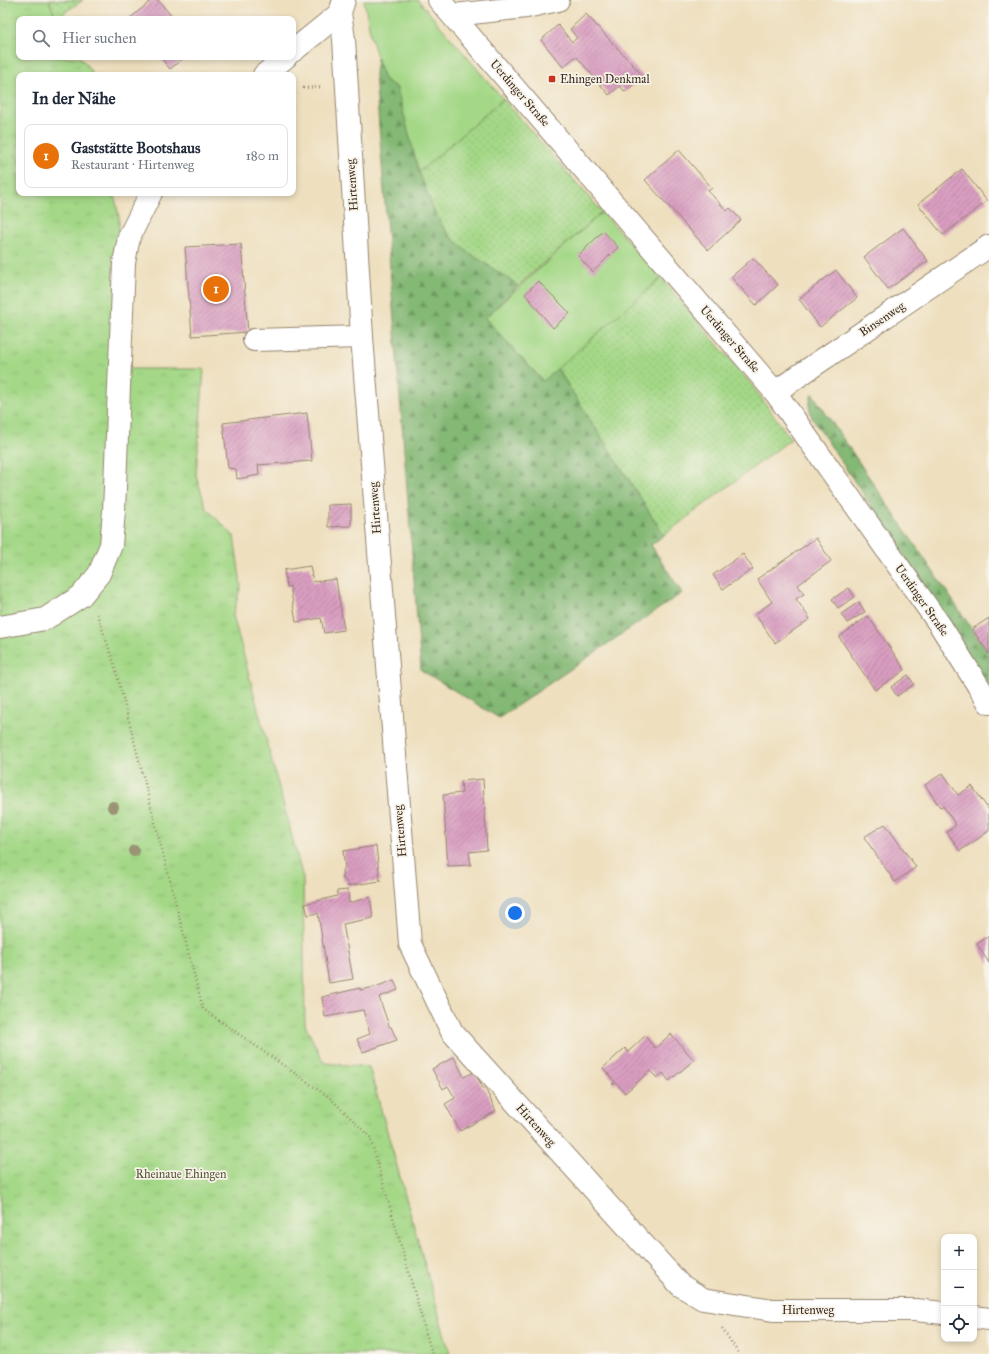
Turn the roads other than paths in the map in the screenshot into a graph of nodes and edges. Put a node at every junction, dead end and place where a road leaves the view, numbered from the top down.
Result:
1 (558, 0) edge
2 (342, 7) edge
3 (446, 8) edge
4 (296, 48) edge
5 (282, 60) edge
6 (268, 72) edge
7 (150, 196) edge
8 (989, 246) edge
9 (362, 336) junction
10 (254, 340) dead end
11 (775, 392) junction
12 (0, 627) edge
13 (989, 704) edge
14 (941, 1314) edge
15 (977, 1317) edge
16 (989, 1319) edge

1 - 3 street
2 - 4 street, Hirtenweg
2 - 9 street, Hirtenweg
3 - 11 street, Uerdinger Straße
5 - 6 street
7 - 12 street
8 - 11 street, Binsenweg
9 - 10 street
9 - 14 street, Hirtenweg
11 - 13 street, Uerdinger Straße
15 - 16 street

